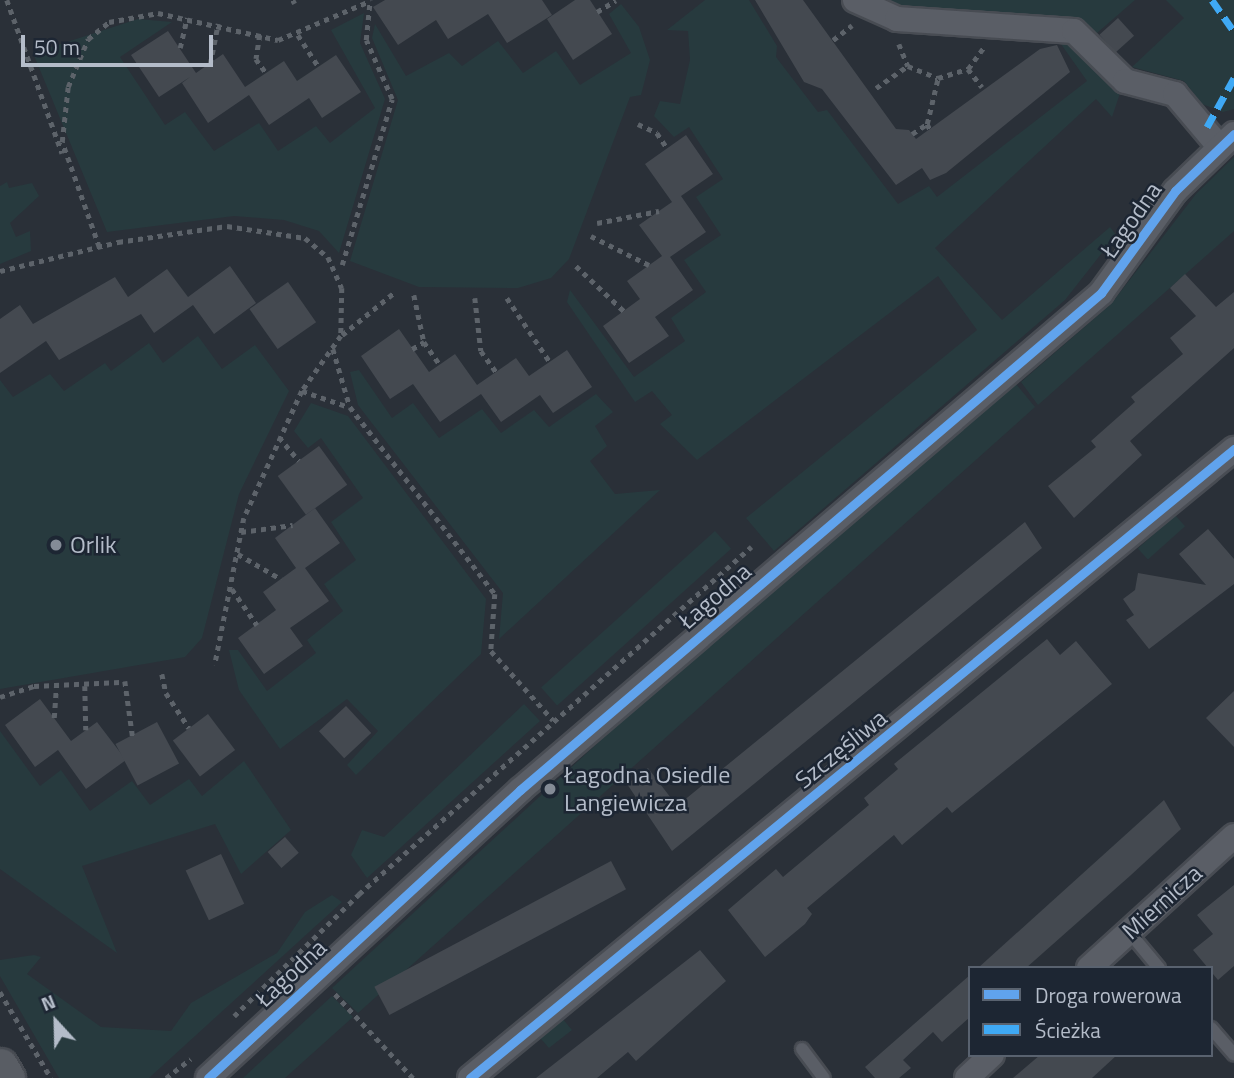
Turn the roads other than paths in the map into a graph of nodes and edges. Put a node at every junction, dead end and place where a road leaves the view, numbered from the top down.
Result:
1 (855, 0) edge
2 (1226, 139) edge
3 (1234, 449) edge
4 (1234, 836) edge
5 (1129, 932) junction
6 (1091, 966) edge
7 (1157, 966) edge
8 (1213, 1030) edge
9 (802, 1049) dead end
10 (1234, 1054) edge
11 (990, 1057) edge
12 (0, 1066) edge
13 (970, 1077) edge
14 (8, 1078) edge
15 (208, 1078) edge
16 (470, 1078) edge
17 (824, 1078) edge

1 - 2 street
2 - 15 street, Łagodna
3 - 16 street, Szczęśliwa
4 - 5 street, Miernicza
5 - 6 street, Miernicza
5 - 7 lane
8 - 10 lane
9 - 17 lane
11 - 13 street
12 - 14 street

